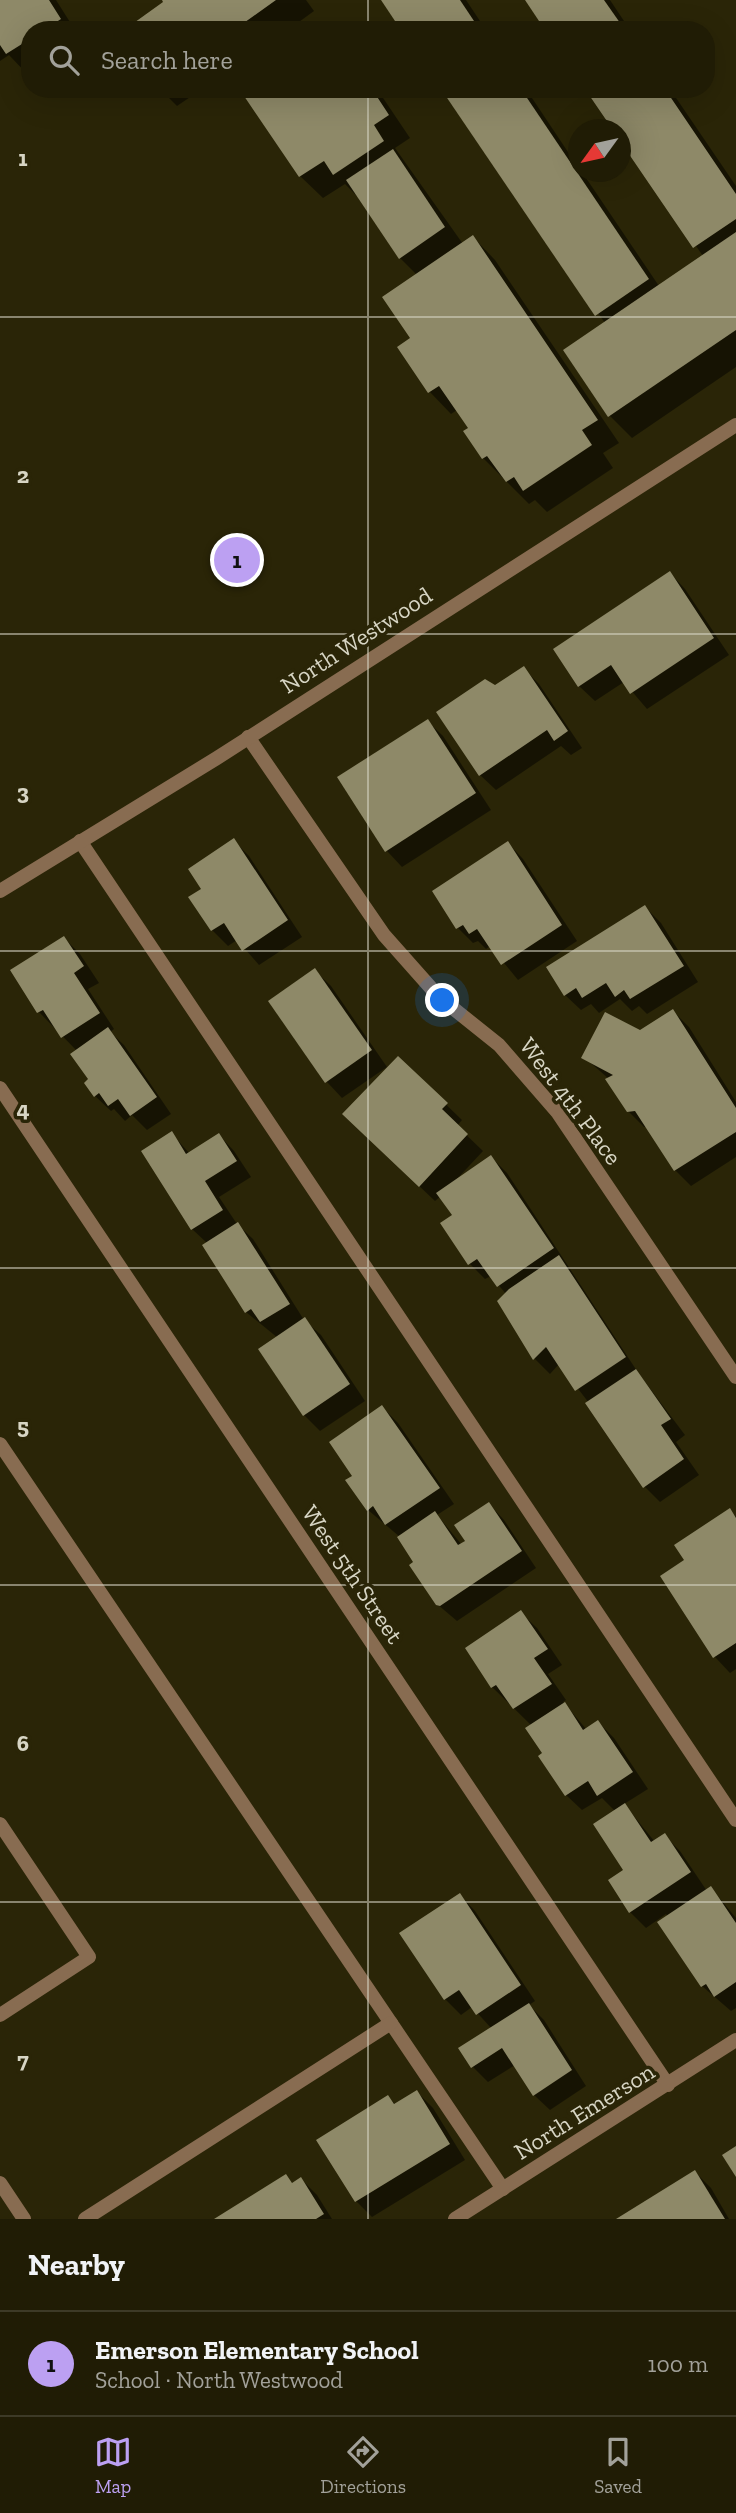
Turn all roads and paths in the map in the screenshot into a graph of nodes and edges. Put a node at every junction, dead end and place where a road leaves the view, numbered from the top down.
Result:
1 (736, 425) edge
2 (248, 737) junction
3 (80, 841) junction
4 (0, 891) edge
5 (0, 1088) edge
6 (736, 1377) edge
7 (0, 1444) edge
8 (736, 1820) edge
9 (0, 1824) edge
10 (0, 2015) edge
11 (391, 2023) junction
12 (736, 2040) edge
13 (668, 2085) junction
14 (0, 2183) edge
15 (503, 2189) junction
16 (24, 2219) edge
17 (85, 2219) edge
18 (455, 2219) edge

1 - 2 street, North Westwood
2 - 3 street, North Westwood
2 - 6 street, West 4th Place
3 - 4 street, North Westwood
3 - 8 street
5 - 13 street, West 5th Street
7 - 11 street
9 - 10 street
11 - 15 street
11 - 17 street
12 - 13 street, North Emerson
13 - 15 street, North Emerson
14 - 16 street
15 - 18 street, North Emerson

